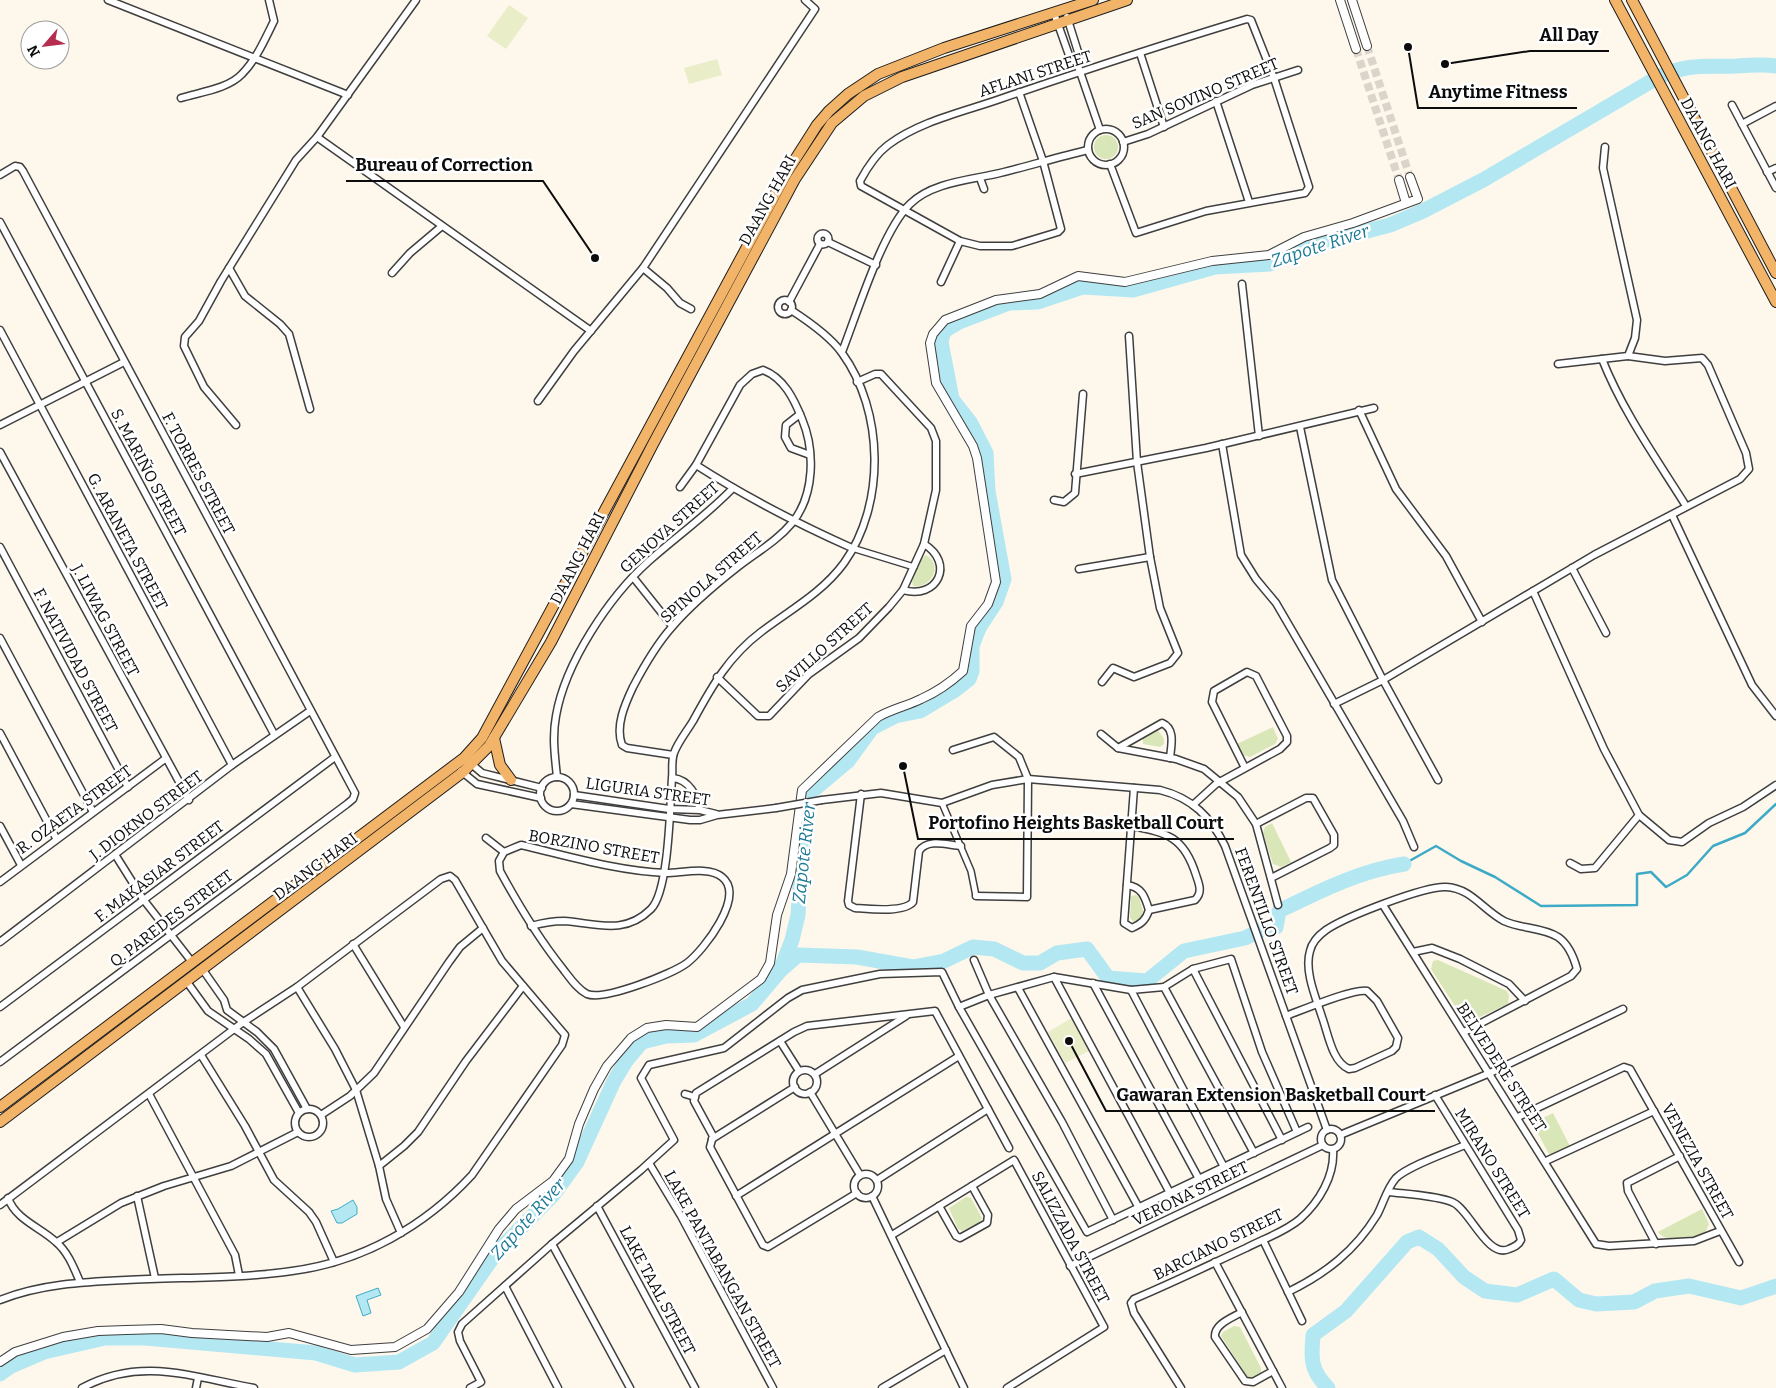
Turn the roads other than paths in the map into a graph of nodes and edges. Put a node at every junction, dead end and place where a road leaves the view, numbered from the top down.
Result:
1 (108, 0) edge
2 (269, 0) edge
3 (416, 0) edge
4 (805, 0) edge
5 (1093, 0) edge
6 (1127, 0) edge
7 (1340, 0) edge
8 (1352, 0) edge
9 (1615, 0) edge
10 (1632, 0) edge
11 (1065, 9) junction
12 (1054, 13) junction
13 (1069, 21) junction
14 (1058, 25) junction
15 (1367, 46) tunnel mouth
16 (1356, 48) tunnel mouth
17 (1140, 53) junction
18 (254, 58) junction
19 (1079, 69) junction
20 (1298, 70) dead end
21 (1274, 78) junction
22 (1019, 92) junction
23 (348, 94) junction
24 (181, 98) dead end
25 (1216, 102) junction
26 (1732, 105) dead end
27 (1776, 106) edge
28 (1742, 124) junction
29 (1164, 126) junction
30 (1100, 130) junction
31 (317, 137) junction
32 (1122, 142) junction
33 (1605, 147) dead end
34 (1088, 150) junction
35 (1043, 161) junction
36 (1110, 164) junction
37 (1776, 168) edge
38 (1767, 172) junction
39 (0, 175) edge
40 (1410, 177) tunnel mouth
41 (980, 178) junction
42 (1399, 180) tunnel mouth
43 (1776, 188) edge
44 (984, 189) dead end
45 (1249, 202) junction
46 (1406, 203) junction
47 (904, 210) junction
48 (0, 222) edge
49 (442, 226) junction
50 (960, 241) junction
51 (828, 242) junction
52 (820, 244) junction
53 (876, 265) junction
54 (229, 268) junction
55 (643, 268) junction
56 (392, 273) dead end
57 (1776, 273) edge
58 (942, 282) dead end
59 (1242, 284) dead end
60 (789, 302) junction
61 (1776, 302) edge
62 (691, 309) dead end
63 (791, 310) junction
64 (0, 330) edge
65 (591, 331) junction
66 (1129, 336) dead end
67 (842, 352) junction
68 (1628, 356) junction
69 (1602, 359) junction
70 (124, 362) junction
71 (1558, 364) dead end
72 (85, 381) junction
73 (857, 382) junction
74 (1083, 394) dead end
75 (538, 401) dead end
76 (40, 404) junction
77 (310, 408) dead end
78 (1374, 408) dead end
79 (1359, 410) junction
80 (800, 414) junction
81 (0, 425) edge
82 (236, 425) dead end
83 (1300, 427) junction
84 (1259, 436) junction
85 (648, 442) junction
86 (1222, 444) junction
87 (0, 452) edge
88 (810, 455) junction
89 (1137, 462) junction
90 (696, 464) junction
91 (1075, 474) junction
92 (680, 487) dead end
93 (733, 488) junction
94 (1054, 500) dead end
95 (1686, 506) junction
96 (1672, 515) junction
97 (793, 522) junction
98 (924, 544) junction
99 (0, 547) edge
100 (852, 548) junction
101 (1150, 557) junction
102 (914, 566) junction
103 (1572, 568) junction
104 (1078, 569) dead end
105 (633, 577) junction
106 (903, 590) junction
107 (1534, 591) junction
108 (1482, 622) junction
109 (672, 626) junction
110 (1606, 633) dead end
111 (0, 638) edge
112 (716, 677) junction
113 (1383, 680) junction
114 (1102, 682) dead end
115 (1334, 704) junction
116 (310, 711) junction
117 (1776, 716) edge
118 (0, 733) edge
119 (274, 734) junction
120 (1101, 734) dead end
121 (494, 738) junction
122 (1118, 748) junction
123 (953, 750) dead end
124 (674, 755) junction
125 (335, 757) junction
126 (464, 758) junction
127 (1170, 758) junction
128 (165, 759) junction
129 (232, 765) junction
130 (455, 765) junction
131 (472, 766) junction
132 (1245, 768) junction
133 (463, 772) junction
134 (557, 778) junction
135 (672, 778) junction
136 (1028, 779) junction
137 (511, 780) junction
138 (1438, 780) dead end
139 (1220, 781) junction
140 (1776, 785) edge
141 (128, 787) junction
142 (542, 788) junction
143 (1134, 788) junction
144 (355, 793) joint
145 (861, 794) junction
146 (574, 795) junction
147 (541, 798) junction
148 (189, 800) junction
149 (942, 803) junction
150 (571, 804) junction
151 (1193, 805) junction
152 (669, 808) junction
153 (700, 810) junction
154 (93, 812) junction
155 (717, 815) junction
156 (1639, 815) junction
157 (669, 818) junction
158 (1256, 824) junction
159 (0, 826) edge
160 (1132, 826) junction
161 (56, 838) junction
162 (486, 838) dead end
163 (961, 846) junction
164 (1414, 847) dead end
165 (504, 852) junction
166 (116, 856) junction
167 (1570, 863) dead end
168 (21, 865) junction
169 (665, 872) junction
170 (1271, 878) junction
171 (0, 882) edge
172 (1127, 885) junction
173 (976, 896) joint
174 (143, 899) junction
175 (1278, 905) dead end
176 (1383, 905) junction
177 (1149, 910) junction
178 (531, 926) junction
179 (483, 928) junction
180 (171, 936) junction
181 (0, 942) edge
182 (353, 944) junction
183 (1413, 952) junction
184 (974, 960) dead end
185 (192, 962) junction
186 (1193, 969) junction
187 (203, 970) junction
188 (1054, 977) junction
189 (187, 982) junction
190 (1093, 983) junction
191 (522, 986) junction
192 (297, 987) junction
193 (1164, 987) junction
194 (1018, 988) junction
195 (1131, 990) junction
196 (989, 995) junction
197 (1525, 1001) junction
198 (1318, 1004) junction
199 (0, 1007) edge
200 (959, 1007) junction
201 (1623, 1009) dead end
202 (908, 1014) junction
203 (1286, 1016) junction
204 (889, 1017) junction
205 (242, 1023) junction
206 (893, 1024) junction
207 (404, 1027) junction
208 (234, 1030) junction
209 (1464, 1032) junction
210 (780, 1041) junction
211 (201, 1055) junction
212 (959, 1056) junction
213 (0, 1062) edge
214 (799, 1071) junction
215 (1490, 1072) junction
216 (814, 1074) junction
217 (795, 1087) junction
218 (356, 1090) junction
219 (810, 1092) junction
220 (148, 1094) junction
221 (685, 1094) dead end
222 (1435, 1095) junction
223 (695, 1097) junction
224 (0, 1107) edge
225 (307, 1109) junction
226 (988, 1109) junction
227 (1654, 1111) junction
228 (299, 1113) junction
229 (321, 1115) junction
230 (1518, 1117) junction
231 (0, 1122) edge
232 (1308, 1127) dead end
233 (1327, 1130) junction
234 (298, 1132) junction
235 (1297, 1132) junction
236 (835, 1134) junction
237 (1340, 1135) junction
238 (712, 1139) junction
239 (1282, 1140) junction
240 (1323, 1144) junction
241 (1465, 1145) junction
242 (1009, 1148) dead end
243 (1333, 1149) junction
244 (259, 1152) junction
245 (1254, 1153) junction
246 (1680, 1156) junction
247 (1546, 1162) junction
248 (650, 1163) junction
249 (379, 1166) junction
250 (1224, 1167) junction
251 (860, 1175) junction
252 (193, 1178) junction
253 (1199, 1179) junction
254 (877, 1180) junction
255 (972, 1186) junction
256 (1389, 1192) junction
257 (857, 1193) junction
258 (1170, 1193) junction
259 (137, 1196) junction
260 (736, 1196) junction
261 (872, 1196) junction
262 (8, 1198) junction
263 (0, 1205) edge
264 (597, 1206) junction
265 (939, 1206) junction
266 (1139, 1208) junction
267 (1113, 1220) junction
268 (1720, 1231) junction
269 (401, 1233) junction
270 (892, 1235) junction
271 (1263, 1240) junction
272 (57, 1242) junction
273 (552, 1244) junction
274 (1656, 1244) junction
275 (334, 1262) junction
276 (1216, 1262) junction
277 (1738, 1262) dead end
278 (1070, 1266) junction
279 (239, 1274) junction
280 (155, 1278) junction
281 (80, 1282) junction
282 (505, 1286) junction
283 (1288, 1292) junction
284 (0, 1300) edge
285 (1242, 1312) junction
286 (1302, 1321) dead end
287 (946, 1350) junction
288 (0, 1362) edge
289 (1273, 1371) junction
290 (198, 1378) junction
291 (483, 1385) edge
292 (82, 1388) edge
293 (196, 1388) edge
294 (254, 1388) edge
295 (470, 1388) edge
296 (558, 1388) edge
297 (630, 1388) edge
298 (695, 1388) edge
299 (773, 1388) edge
300 (882, 1388) edge
301 (964, 1388) edge
302 (1008, 1388) edge
303 (1181, 1388) edge
304 (1282, 1388) edge

1 - 18 street
2 - 18 street
3 - 23 street
4 - 55 street
5 - 11 main road, DAANG HARI
6 - 13 main road, DAANG HARI
7 - 16 street
8 - 15 street
9 - 61 main road, DAANG HARI
10 - 57 main road, DAANG HARI
11 - 12 main road, DAANG HARI
11 - 13 street
12 - 14 street
12 - 85 main road, DAANG HARI
13 - 14 main road, DAANG HARI
13 - 19 street
14 - 19 street
14 - 85 main road, DAANG HARI
17 - 19 street, AFLANI STREET
17 - 21 street, AFLANI STREET
17 - 29 street
18 - 23 street
18 - 24 street
19 - 22 street, AFLANI STREET
19 - 30 street
20 - 21 street, SAN SOVINO STREET
21 - 25 street, SAN SOVINO STREET
21 - 45 street
22 - 35 street
22 - 47 street, AFLANI STREET
23 - 31 street
25 - 29 street, SAN SOVINO STREET
25 - 45 street
26 - 28 street
27 - 28 street
28 - 38 street
29 - 32 street, SAN SOVINO STREET
30 - 32 street
30 - 34 street
31 - 49 street
31 - 54 street
32 - 36 street
33 - 68 street
34 - 35 street
34 - 36 street
35 - 41 street
35 - 50 street
36 - 45 street
37 - 38 street
38 - 43 street
39 - 70 street, F. TORRES STREET
40 - 46 street
41 - 44 street
41 - 47 street
42 - 46 street
46 - 288 street
47 - 50 street
47 - 53 street
48 - 72 street, S. MARIÑO STREET
49 - 56 street
49 - 65 street
50 - 58 street
51 - 52 street
51 - 52 street
51 - 53 street
52 - 60 street
53 - 67 street
54 - 77 street
54 - 82 street
55 - 62 street
55 - 65 street
59 - 84 street
60 - 63 street
60 - 63 street
63 - 67 street
64 - 76 street, G. ARANETA STREET
65 - 75 street
66 - 89 street
67 - 73 street
68 - 69 street
68 - 95 street
69 - 71 street
69 - 95 street
70 - 72 street
70 - 116 street, F. TORRES STREET
72 - 76 street
72 - 119 street, S. MARIÑO STREET
73 - 98 street, SAVILLO STREET
73 - 100 street
74 - 91 street
76 - 81 street
76 - 129 street, G. ARANETA STREET
78 - 79 street
79 - 83 street
79 - 108 street
80 - 88 street
80 - 88 street
80 - 90 street
83 - 84 street
83 - 113 street
84 - 86 street
85 - 121 main road, DAANG HARI
85 - 126 main road, DAANG HARI
86 - 89 street
86 - 115 street
87 - 128 street, J. LIWAG STREET
88 - 97 street
89 - 91 street
89 - 101 street
90 - 92 street
90 - 93 street
91 - 94 street
93 - 97 street
93 - 105 street, GENOVA STREET
95 - 96 street
96 - 103 street
96 - 117 street
97 - 100 street
97 - 109 street, SPINOLA STREET
98 - 102 street, SAVILLO STREET
98 - 106 street
99 - 141 street, F. NATIVIDAD STREET
100 - 102 street
100 - 112 street
101 - 104 street
101 - 114 street
102 - 106 street, SAVILLO STREET
103 - 107 street
103 - 110 street
105 - 109 street
105 - 134 street, GENOVA STREET
106 - 112 street, SAVILLO STREET
107 - 108 street
107 - 156 street
108 - 113 street
109 - 124 street, SPINOLA STREET
111 - 154 street
112 - 124 street
113 - 115 street
113 - 138 street
115 - 164 street
116 - 119 street, J. DIOKNO STREET
116 - 125 street, F. TORRES STREET
118 - 161 street
119 - 129 street, J. DIOKNO STREET
120 - 122 street
121 - 131 main road, DAANG HARI
121 - 137 main road
122 - 127 street
122 - 127 street
123 - 136 street
124 - 135 street
125 - 144 street, F. TORRES STREET
125 - 174 street, F. MAKASIAR STREET
126 - 130 main road, DAANG HARI
126 - 131 street
127 - 139 street
128 - 141 street, R. OZAETA STREET
128 - 148 street, J. LIWAG STREET
129 - 148 street, J. DIOKNO STREET
130 - 133 street
130 - 185 main road, DAANG HARI
131 - 133 main road, DAANG HARI
131 - 137 street
132 - 132 street
132 - 139 street
133 - 147 street
133 - 187 main road, DAANG HARI
134 - 142 street
134 - 146 street
135 - 152 street
135 - 153 street
136 - 143 street, FERENTILLO STREET
136 - 149 street, LIGURIA STREET
136 - 173 street
137 - 142 street
139 - 151 street
139 - 158 street
140 - 156 street
141 - 154 street, R. OZAETA STREET
142 - 147 street
143 - 151 street, FERENTILLO STREET
143 - 160 street
144 - 180 street, Q. PAREDES STREET
145 - 149 street, LIGURIA STREET
145 - 155 street, LIGURIA STREET, bridge
145 - 163 street
146 - 150 street
146 - 152 street, LIGURIA STREET
147 - 150 street
148 - 166 street, J. DIOKNO STREET
149 - 163 street
150 - 157 street, LIGURIA STREET
151 - 203 street, FERENTILLO STREET
152 - 153 street, LIGURIA STREET
152 - 157 street
153 - 155 street, LIGURIA STREET
154 - 161 street, R. OZAETA STREET
155 - 157 street, LIGURIA STREET
156 - 167 street
157 - 169 street
158 - 170 street
158 - 170 street
159 - 168 street
160 - 172 street
160 - 177 street
161 - 168 street, R. OZAETA STREET
162 - 165 street
163 - 173 street
165 - 169 street, BORZINO STREET
165 - 178 street
166 - 174 street
166 - 181 street, J. DIOKNO STREET
168 - 171 street, R. OZAETA STREET
169 - 178 street
169 - 178 street, BORZINO STREET
170 - 175 street
172 - 177 street
172 - 177 street
174 - 180 street
174 - 199 street, F. MAKASIAR STREET
176 - 183 street, BELVEDERE STREET
176 - 197 street
176 - 198 street
179 - 182 street
179 - 191 street
179 - 207 street
180 - 185 street
180 - 213 street, Q. PAREDES STREET
182 - 192 street
182 - 207 street
183 - 197 street
183 - 209 street, BELVEDERE STREET
184 - 196 street
185 - 224 main road, DAANG HARI
186 - 193 street
186 - 235 street
186 - 239 street
187 - 189 main road, DAANG HARI
187 - 205 street
188 - 190 street
188 - 194 street
188 - 258 street
189 - 208 street
189 - 231 main road, DAANG HARI
190 - 195 street
190 - 253 street
191 - 249 street
191 - 269 street
192 - 205 street
192 - 218 street
193 - 195 street
193 - 245 street
194 - 196 street
194 - 266 street
195 - 250 street
196 - 200 street
196 - 267 street
197 - 209 street
198 - 198 street
198 - 203 street
200 - 248 street
200 - 267 street
201 - 215 street
202 - 204 street
202 - 206 street
202 - 212 street
203 - 233 street, FERENTILLO STREET
204 - 206 street
204 - 210 street
205 - 208 street
205 - 225 street
206 - 216 street
207 - 218 street
208 - 211 street
208 - 228 street
209 - 215 street, BELVEDERE STREET
210 - 214 street
210 - 223 street
211 - 220 street
211 - 244 street
212 - 226 street
212 - 236 street
214 - 216 street
214 - 217 street
215 - 222 street
215 - 230 street, BELVEDERE STREET
216 - 219 street
217 - 219 street
217 - 238 street
218 - 229 street
218 - 249 street
219 - 236 street
220 - 252 street
220 - 262 street
221 - 223 street
222 - 237 street
222 - 241 street, MIRANO STREET
223 - 238 street
225 - 228 street
225 - 229 street
226 - 242 street
226 - 254 street
227 - 230 street, VENEZIA STREET
227 - 246 street, VENEZIA STREET
227 - 247 street
228 - 234 street
229 - 234 street
230 - 247 street, BELVEDERE STREET
232 - 235 street
233 - 237 street
233 - 240 street
234 - 244 street
235 - 239 street
236 - 251 street
236 - 260 street
237 - 243 street
238 - 260 street
239 - 245 street
240 - 243 street
240 - 278 street, VERONA STREET
241 - 256 street
241 - 256 street, MIRANO STREET
243 - 271 street, BARCIANO STREET
244 - 252 street
244 - 275 street
245 - 250 street
246 - 268 street, VENEZIA STREET
246 - 274 street
247 - 274 street, BELVEDERE STREET
248 - 264 street
248 - 299 street, LAKE PANTABANGAN STREET
249 - 269 street
250 - 253 street
251 - 254 street
251 - 257 street
252 - 259 street
252 - 279 street
253 - 258 street
254 - 261 street
255 - 265 street
255 - 265 street
255 - 278 street, SALIZZADA STREET
256 - 283 street
257 - 260 street
257 - 261 street
258 - 266 street
259 - 272 street
259 - 280 street
261 - 270 street
262 - 263 street
262 - 272 street
264 - 273 street
264 - 298 street, LAKE TAAL STREET
265 - 270 street
266 - 267 street
268 - 274 street
268 - 277 street, VENEZIA STREET
269 - 275 street
270 - 287 street
271 - 276 street, BARCIANO STREET
271 - 283 street
272 - 281 street
273 - 282 street
273 - 297 street
275 - 279 street
276 - 285 street
276 - 303 street, BARCIANO STREET
278 - 302 street, SALIZZADA STREET
279 - 280 street
280 - 281 street
281 - 284 street
282 - 291 street
282 - 296 street
283 - 286 street
285 - 289 street
285 - 289 street
287 - 300 street
287 - 301 street
289 - 304 street
290 - 292 street
290 - 293 street
290 - 294 street
291 - 295 street

